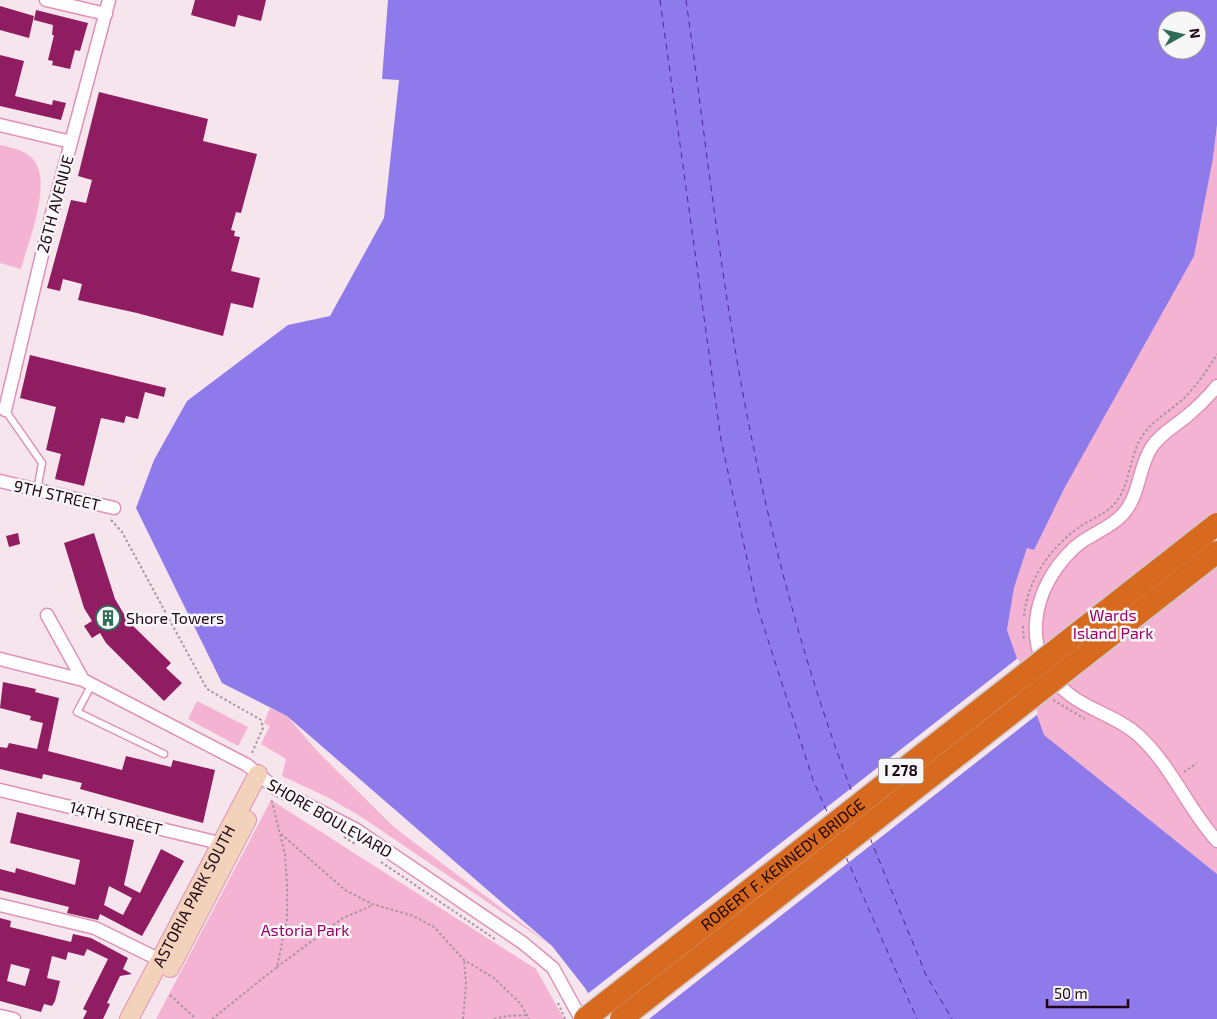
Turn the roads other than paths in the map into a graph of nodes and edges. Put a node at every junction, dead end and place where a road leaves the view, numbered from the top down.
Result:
1 (46, 0) edge
2 (109, 0) edge
3 (106, 14) junction
4 (0, 125) edge
5 (71, 142) junction
6 (1217, 386) edge
7 (5, 410) joint
8 (0, 481) edge
9 (36, 490) junction
10 (112, 514) road end
11 (1217, 524) edge
12 (1217, 552) edge
13 (47, 615) dead end
14 (0, 659) edge
15 (87, 682) junction
16 (164, 754) dead end
17 (268, 786) junction
18 (0, 790) edge
19 (1217, 841) edge
20 (225, 850) junction
21 (0, 905) edge
22 (160, 960) junction
23 (0, 1016) edge
24 (14, 1019) edge
25 (129, 1019) edge
26 (143, 1019) edge
27 (583, 1019) edge
28 (621, 1019) edge

1 - 3 street
2 - 3 street, 26TH AVENUE
3 - 5 street, 26TH AVENUE
4 - 5 street
5 - 7 street, 26TH AVENUE
6 - 19 street
7 - 9 lane
8 - 9 street, 9TH STREET
9 - 10 street, 9TH STREET
11 - 27 highway, ROBERT F. KENNEDY BRIDGE / I 278, bridge
12 - 28 highway, ROBERT F. KENNEDY BRIDGE / I 278, bridge
13 - 15 street
14 - 15 street, SHORE BOULEVARD
15 - 16 lane
15 - 17 street, SHORE BOULEVARD
17 - 20 street, ASTORIA PARK SOUTH
17 - 27 street, SHORE BOULEVARD
18 - 20 street, 14TH STREET
20 - 22 street, ASTORIA PARK SOUTH
20 - 26 street, ASTORIA PARK SOUTH
21 - 22 street
22 - 25 street, ASTORIA PARK SOUTH
23 - 24 street

